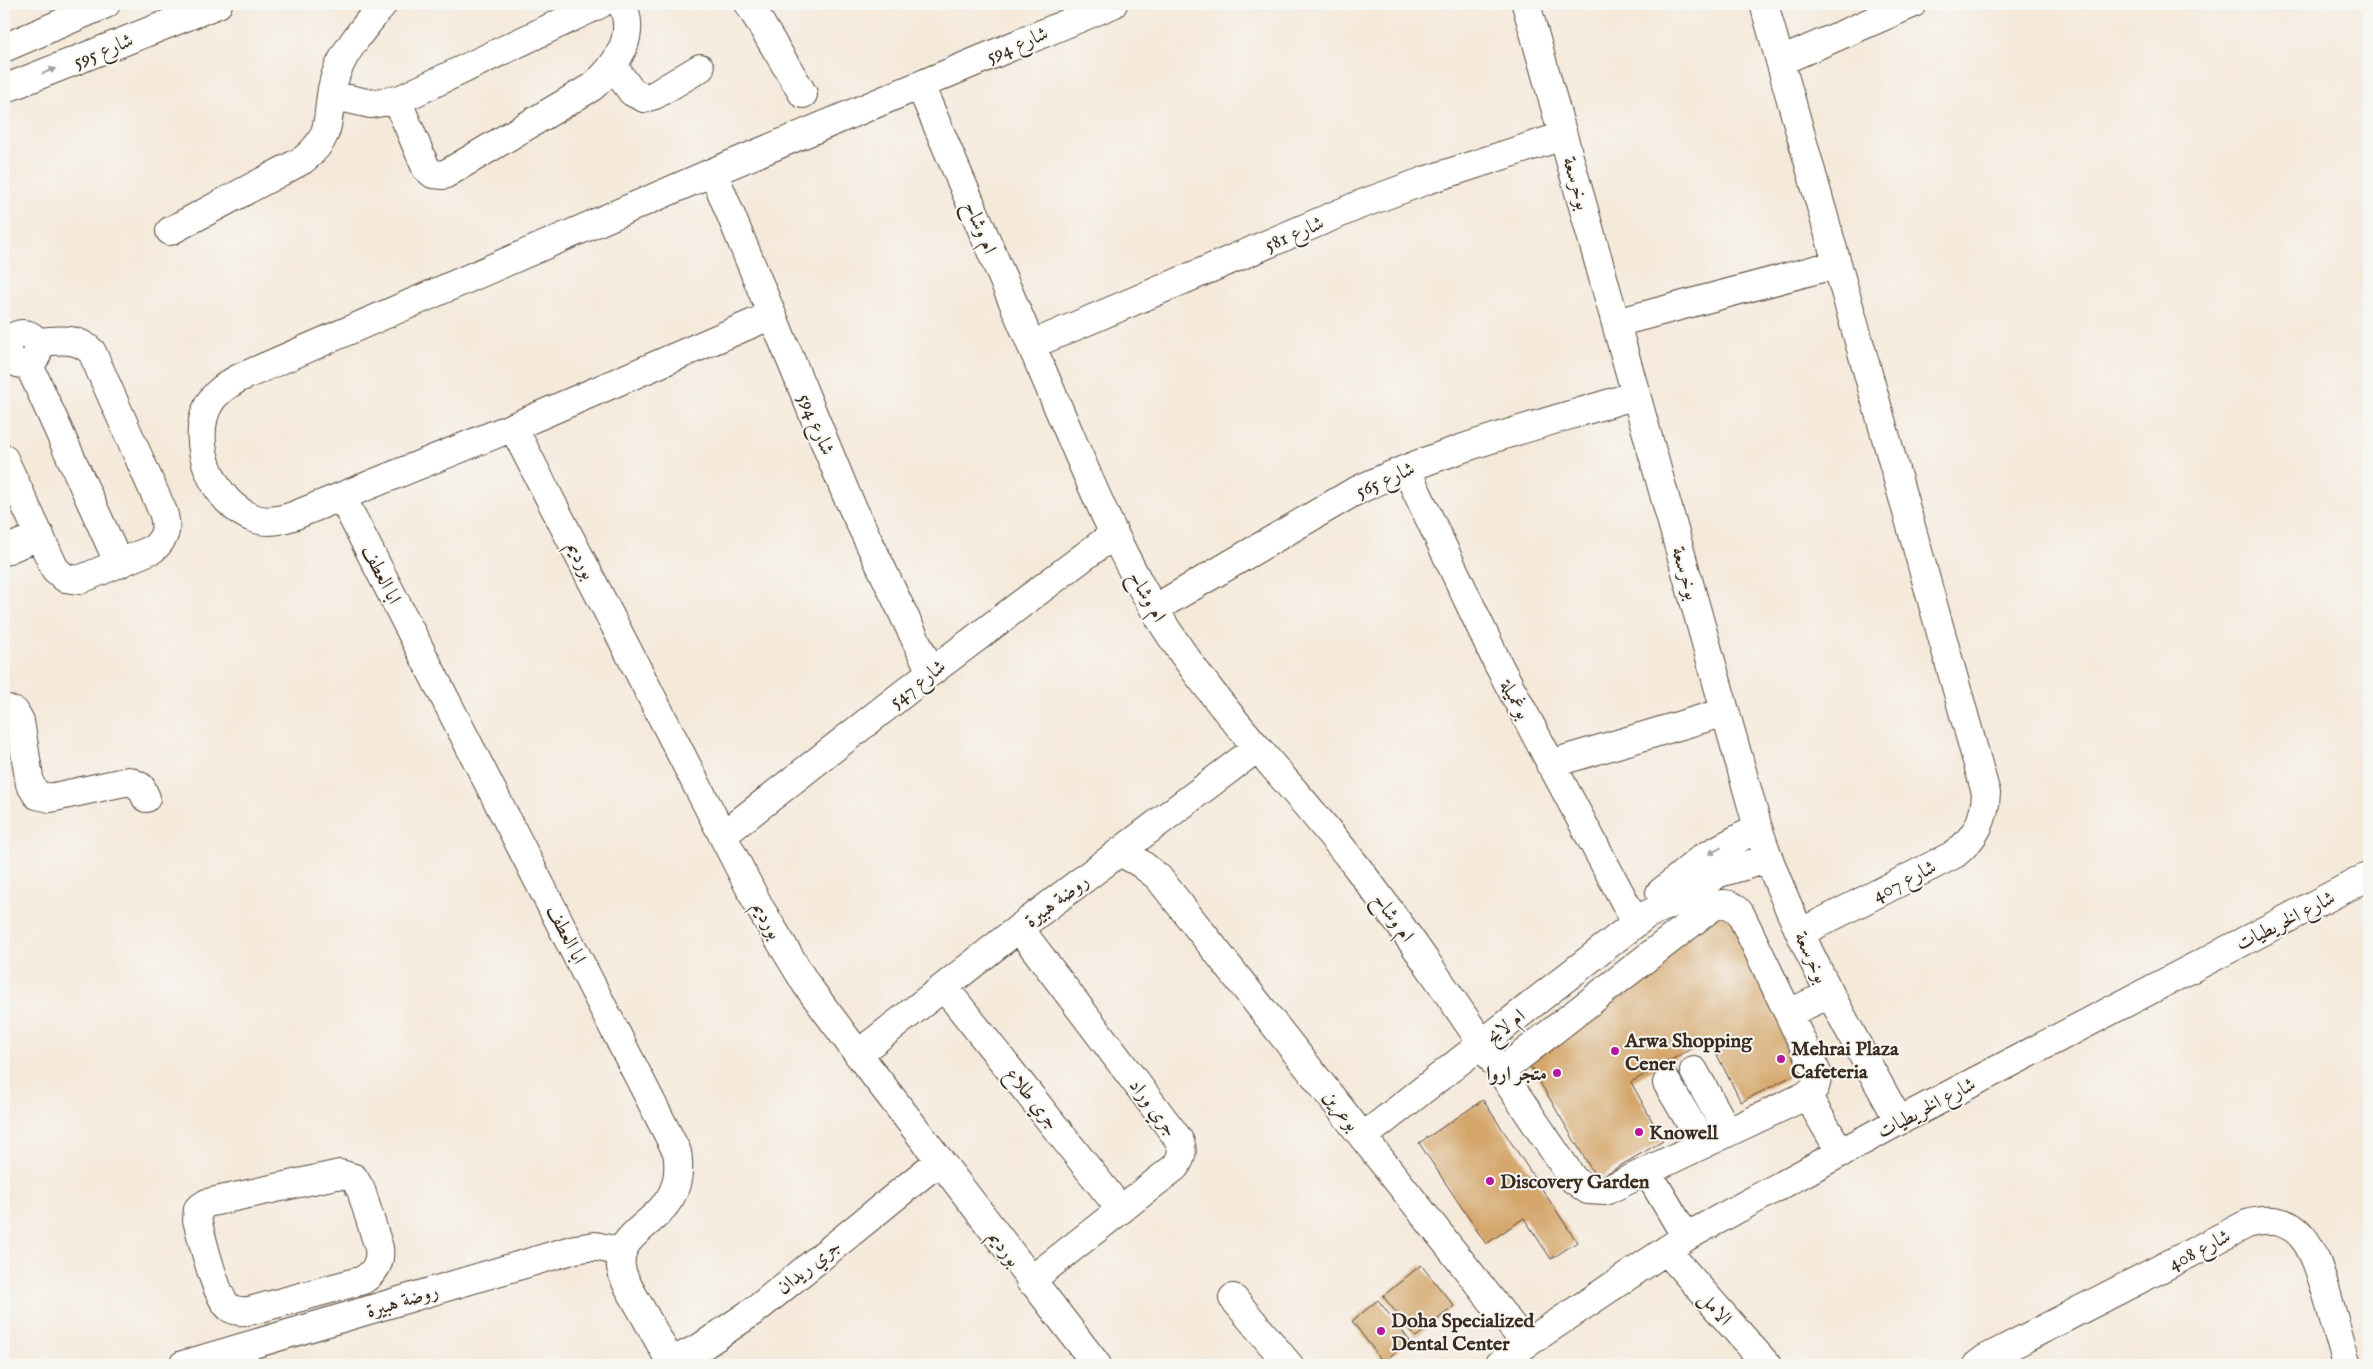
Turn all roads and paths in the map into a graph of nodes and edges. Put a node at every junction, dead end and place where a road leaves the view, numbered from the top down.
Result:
1 (106, 4) edge
2 (383, 4) edge
3 (600, 4) edge
4 (622, 4) edge
5 (749, 4) edge
6 (1113, 4) edge
7 (1526, 4) edge
8 (1764, 4) edge
9 (1912, 4) edge
10 (195, 8) edge
11 (4, 48) edge
12 (1781, 61) junction
13 (612, 66) junction
14 (700, 68) dead end
15 (920, 84) junction
16 (4, 89) edge
17 (803, 94) dead end
18 (331, 95) junction
19 (397, 100) junction
20 (1564, 136) junction
21 (713, 172) junction
22 (170, 231) dead end
23 (1837, 264) junction
24 (772, 315) junction
25 (1616, 323) junction
26 (1031, 345) junction
27 (16, 351) edge
28 (1636, 395) junction
29 (513, 427) junction
30 (4, 459) edge
31 (1406, 469) junction
32 (342, 497) junction
33 (1114, 534) junction
34 (40, 536) junction
35 (4, 551) edge
36 (119, 564) junction
37 (1154, 609) junction
38 (931, 672) junction
39 (4, 708) edge
40 (1725, 712) junction
41 (1257, 748) junction
42 (1550, 764) junction
43 (146, 798) dead end
44 (1758, 828) junction
45 (1143, 834) junction
46 (723, 835) junction
47 (1120, 852) junction
48 (1768, 859) junction
49 (2369, 876) edge
50 (1158, 877) junction
51 (1641, 919) junction
52 (1019, 928) junction
53 (1800, 933) junction
54 (944, 987) junction
55 (1830, 994) junction
56 (1789, 1013) junction
57 (1481, 1045) junction
58 (858, 1054) junction
59 (1694, 1070) dead end
60 (1500, 1072) junction
61 (1667, 1083) dead end
62 (1807, 1095) junction
63 (1899, 1121) junction
64 (1728, 1132) junction
65 (1363, 1137) junction
66 (1703, 1144) junction
67 (1840, 1153) junction
68 (939, 1161) junction
69 (1647, 1171) junction
70 (1121, 1210) junction
71 (1676, 1243) junction
72 (622, 1252) junction
73 (1030, 1281) junction
74 (1233, 1298) dead end
75 (225, 1303) junction
76 (1526, 1344) junction
77 (241, 1348) junction
78 (671, 1364) edge
79 (183, 1365) edge
80 (1098, 1365) edge
81 (1288, 1365) edge
82 (1499, 1365) edge
83 (1768, 1365) edge
84 (1977, 1365) edge
85 (2347, 1365) edge

1 - 11 street
2 - 18 street
3 - 19 street
4 - 13 street
5 - 17 street
6 - 15 street, شارع 594
7 - 20 street, بوخرسعة
8 - 12 street
9 - 12 street
16 -> 10 street, شارع 595
12 - 23 street
13 - 14 street
13 - 19 street
15 - 21 street, شارع 594
15 - 26 street, ام وشاح
18 - 19 street
18 - 22 street
20 - 25 street, بوخرسعة
20 - 26 street, شارع 581
21 - 24 street, شارع 594
21 - 32 street, شارع 594
23 - 25 street
23 - 53 street, شارع 407
24 - 29 street, شارع 594
24 - 38 street, شارع 594
25 - 28 street, بوخرسعة
26 - 33 street, ام وشاح
27 - 36 street
27 - 36 street
28 - 31 street, شارع 565
28 - 40 street, بوخرسعة
29 - 32 street, شارع 594
29 - 46 street, بورديم
30 - 34 street
31 - 37 street, شارع 565
31 - 42 street, بوغميلة
32 - 72 street, ابا العطف
33 - 37 street, ام وشاح
33 - 38 street, شارع 547
34 - 35 street
34 - 36 street
37 - 41 street, ام وشاح
38 - 46 street, شارع 547
39 - 43 street
40 - 42 street
40 - 44 street, بوخرسعة
41 - 45 street, روضة هبيرة
41 - 57 street, ام وشاح
42 - 51 street, بوغميلة
44 - 48 street, بوخرسعة
44 -> 51 street, ام لايح
45 - 47 street, روضة هبيرة
45 - 50 street, بوعرين
46 - 58 street, بورديم
47 - 50 street, بوعرين
47 - 52 street, روضة هبيرة
48 - 51 street, ام لايح
48 - 53 street, بوخرسعة
49 - 63 street, شارع الخريطيات
50 - 65 street, بوعرين
51 - 57 street, ام لايح
52 - 54 street, روضة هبيرة
52 - 70 street, جري وراد
53 - 55 street, بوخرسعة
54 - 58 street, روضة هبيرة
54 - 70 street, جري طلاع
55 - 56 street
55 - 63 street, بوخرسعة
56 - 60 street
56 - 62 street
57 - 60 street, ام وشاح
57 - 65 street, ام لايح
58 - 68 street, بورديم
59 - 64 street
60 - 69 street, ام وشاح
61 - 66 street
62 - 64 street, ام وشاح
62 - 67 street
63 - 67 street, شارع الخريطيات
64 - 66 street, ام وشاح
65 - 76 street, بوعرين
66 - 69 street, ام وشاح
67 - 71 street, شارع الخريطيات
68 - 73 street, بورديم
68 - 78 street, جري ريدان
69 - 71 street, الامل
70 - 73 street, جري وراد
71 - 76 street, شارع الخريطيات
71 - 83 street, الامل
72 - 77 street, روضة هبيرة
72 - 78 street
73 - 80 street, بورديم
74 - 81 street
75 - 75 street
75 - 77 street
76 - 82 street, شارع الخريطيات
77 - 79 street, روضة هبيرة
84 - 85 street, شارع 408

